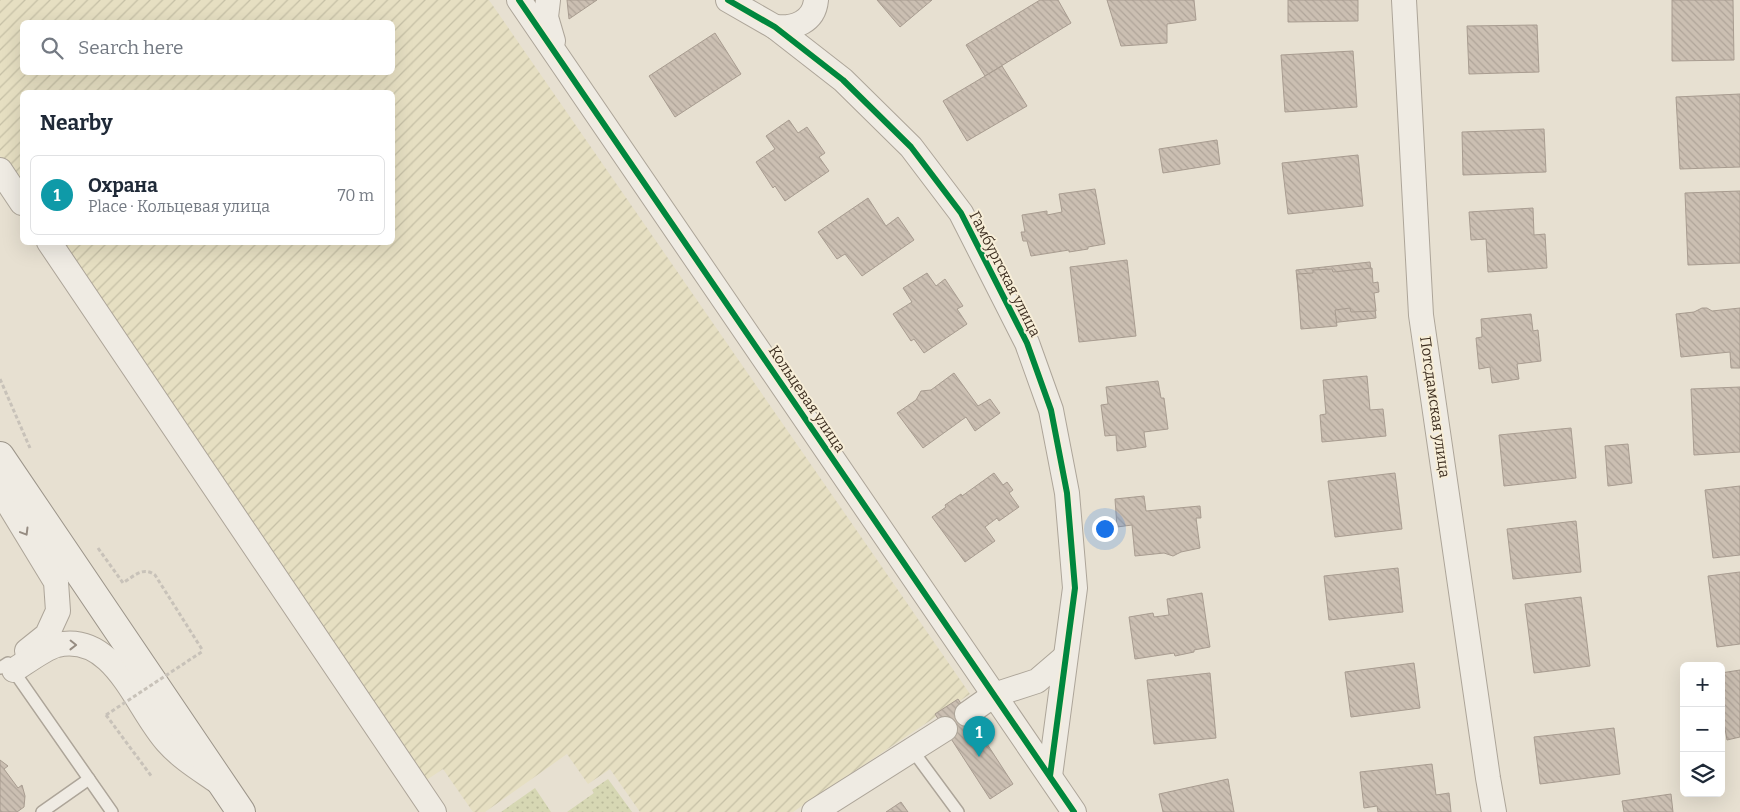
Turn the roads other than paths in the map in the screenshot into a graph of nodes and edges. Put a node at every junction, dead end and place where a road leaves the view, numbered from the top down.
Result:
1 (519, 0) edge
2 (548, 0) edge
3 (728, 0) edge
4 (816, 0) edge
5 (1404, 0) edge
6 (767, 16) edge
7 (557, 55) junction
8 (0, 170) edge
9 (20, 200) edge
10 (51, 245) edge
11 (0, 456) edge
12 (0, 490) edge
13 (1066, 657) junction
14 (7, 667) edge
15 (994, 696) junction
16 (967, 714) dead end
17 (945, 729) dead end
18 (913, 751) junction
19 (1050, 776) junction
20 (90, 779) junction
21 (221, 784) junction
22 (42, 812) edge
23 (112, 812) edge
24 (240, 812) edge
25 (434, 812) edge
26 (814, 812) edge
27 (958, 812) edge
28 (1074, 812) edge
29 (1494, 812) edge

1 - 7 street, Кольцевая улица
2 - 7 street
3 - 6 street, Гамбургская улица
4 - 6 street
5 - 29 street, Потсдамская улица
6 - 13 street, Гамбургская улица
7 - 15 street, Кольцевая улица
8 - 9 street
10 - 25 street
11 - 21 street
12 -> 14 street
13 - 15 street
13 - 19 street, Гамбургская улица
14 - 20 lane
14 -> 21 street
15 - 16 street
15 - 19 street, Кольцевая улица
17 - 18 street
18 - 26 street
18 - 27 lane
19 - 28 street, Кольцевая улица
20 - 22 lane
20 - 23 lane
21 - 24 street

